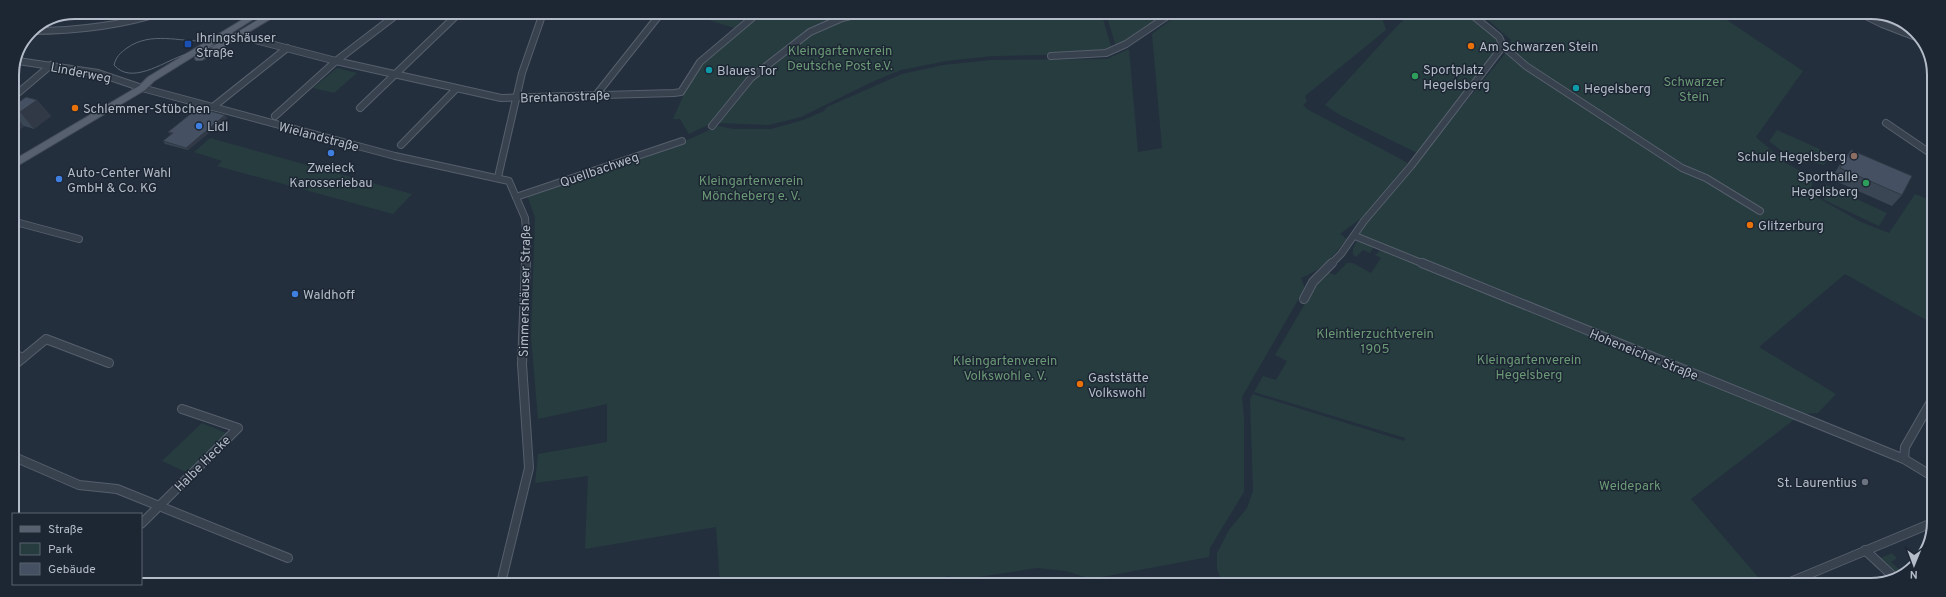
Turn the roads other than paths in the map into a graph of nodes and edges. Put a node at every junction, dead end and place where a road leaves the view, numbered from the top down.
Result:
1 (134, 19) edge
2 (250, 19) edge
3 (267, 19) edge
4 (391, 19) edge
5 (453, 19) edge
6 (541, 19) edge
7 (653, 19) edge
8 (751, 19) edge
9 (840, 19) edge
10 (1163, 19) edge
11 (1478, 19) edge
12 (1872, 19) edge
13 (41, 30) edge
14 (242, 34) junction
15 (1909, 34) edge
16 (287, 48) junction
17 (1505, 48) junction
18 (1051, 56) dead end
19 (21, 61) edge
20 (336, 61) junction
21 (51, 65) junction
22 (396, 74) junction
23 (142, 88) junction
24 (456, 89) junction
25 (19, 91) edge
26 (596, 95) junction
27 (516, 98) junction
28 (213, 107) junction
29 (360, 108) dead end
30 (275, 116) dead end
31 (1886, 123) dead end
32 (712, 126) dead end
33 (682, 141) dead end
34 (401, 145) dead end
35 (1927, 150) edge
36 (19, 162) edge
37 (498, 177) junction
38 (516, 196) junction
39 (1760, 211) dead end
40 (19, 223) edge
41 (1355, 236) junction
42 (79, 239) dead end
43 (1304, 298) dead end
44 (19, 356) edge
45 (23, 358) junction
46 (19, 361) edge
47 (109, 363) dead end
48 (182, 409) dead end
49 (1927, 409) edge
50 (19, 459) edge
51 (1904, 459) junction
52 (1927, 473) edge
53 (159, 506) junction
54 (142, 523) edge
55 (1927, 527) edge
56 (1865, 550) junction
57 (288, 558) dead end
58 (1891, 574) edge
59 (502, 578) edge
60 (1799, 578) edge

1 - 13 street
2 - 23 main road
3 - 14 main road
4 - 20 street
5 - 22 street
6 - 27 street
7 - 26 street
8 - 26 street, Brentanostraße
9 - 32 street
10 - 18 street
11 - 17 street
12 - 15 street
14 - 16 street, Brentanostraße
14 - 23 main road
16 - 20 street, Brentanostraße
16 - 28 street
17 - 39 street
17 - 41 street
19 - 21 street, Linderweg
20 - 22 street, Brentanostraße
20 - 30 street
21 - 23 street, Linderweg
21 - 25 street
22 - 24 street, Brentanostraße
22 - 29 street
23 - 28 street, Wielandstraße
23 - 36 main road
24 - 27 street, Brentanostraße
24 - 34 street
26 - 27 street, Brentanostraße
27 - 37 street
28 - 37 street, Wielandstraße
31 - 35 street
33 - 38 street, Quellbachweg
37 - 38 street, Simmershäuser Straße
38 - 59 street, Simmershäuser Straße
40 - 42 street
41 - 43 street
41 - 51 street, Hoheneicher Straße
44 - 45 street
45 - 46 street
45 - 47 street
48 - 53 street, Halbe Hecke
49 - 51 street
50 - 53 street
51 - 52 street, Hoheneicher Straße
53 - 54 street, Halbe Hecke
53 - 57 street
55 - 56 street
56 - 58 street
56 - 60 street

